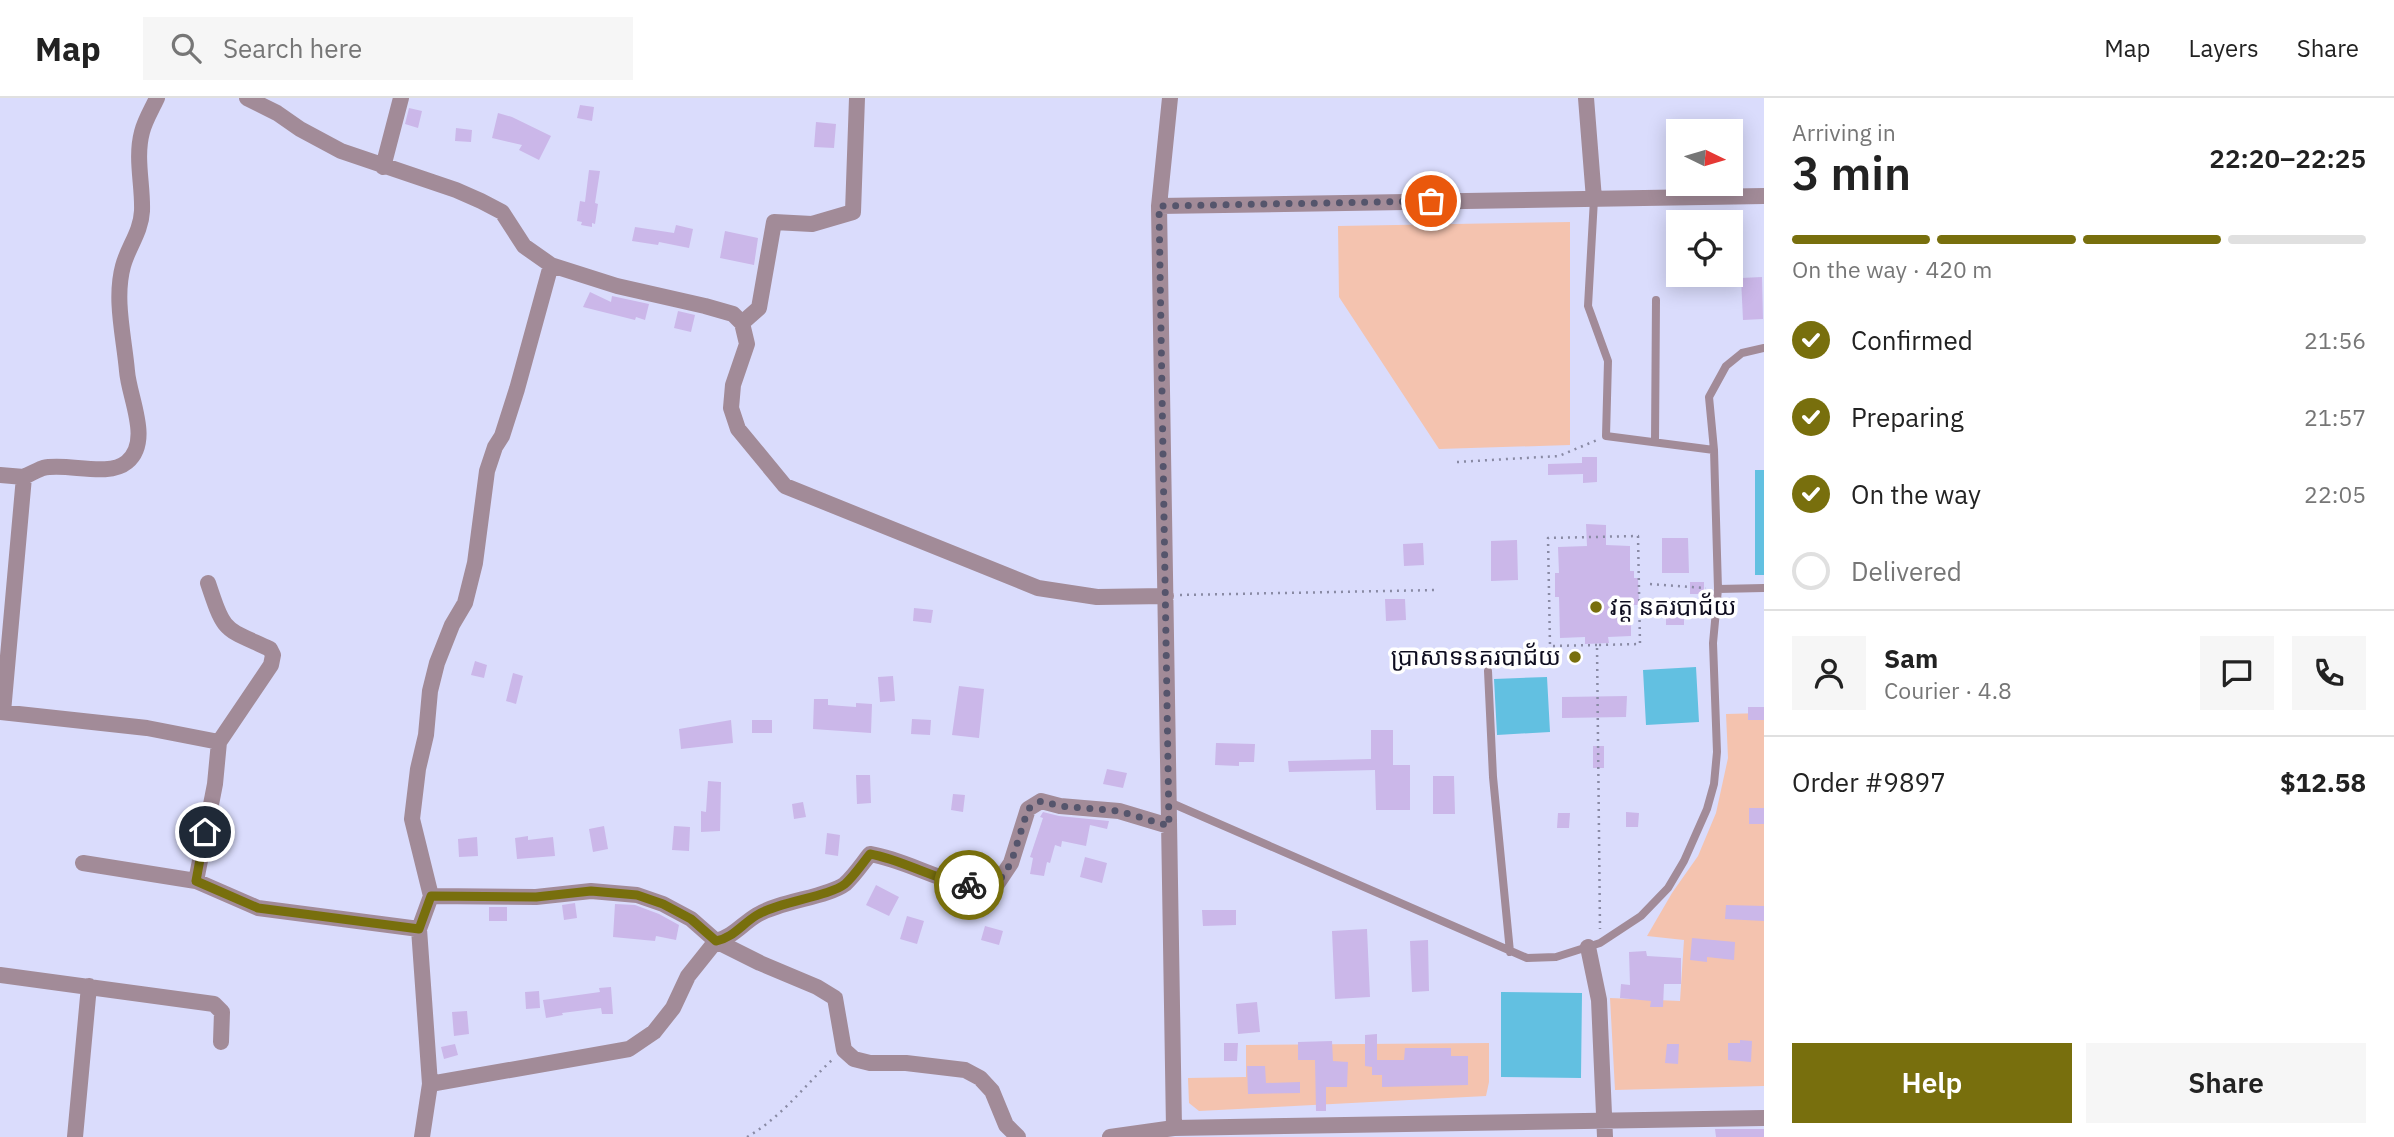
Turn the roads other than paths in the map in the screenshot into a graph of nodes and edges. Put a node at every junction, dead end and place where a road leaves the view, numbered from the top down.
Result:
1 (157, 98) edge
2 (247, 98) edge
3 (401, 98) edge
4 (856, 98) edge
5 (1170, 98) edge
6 (1586, 98) edge
7 (383, 167) junction
8 (1764, 196) edge
9 (1594, 199) junction
10 (1159, 206) junction
11 (551, 265) junction
12 (1656, 300) dead end
13 (742, 323) junction
14 (1764, 348) edge
15 (1655, 442) junction
16 (1714, 450) junction
17 (0, 475) edge
18 (24, 477) junction
19 (208, 583) dead end
20 (1764, 588) edge
21 (1718, 589) junction
22 (1166, 596) junction
23 (1488, 671) dead end
24 (1, 712) edge
25 (219, 742) junction
26 (1169, 802) junction
27 (1169, 826) junction
28 (83, 863) dead end
29 (196, 881) junction
30 (431, 896) junction
31 (419, 929) junction
32 (716, 941) junction
33 (1594, 945) junction
34 (1510, 952) junction
35 (0, 975) edge
36 (89, 986) junction
37 (221, 1042) dead end
38 (429, 1084) junction
39 (1764, 1118) edge
40 (1174, 1128) junction
41 (1605, 1129) edge
42 (75, 1137) edge
43 (422, 1137) edge
44 (1018, 1137) edge
45 (1110, 1137) edge

1 - 18 street
2 - 7 street
3 - 7 street
4 - 13 street
5 - 10 street
6 - 9 street
7 - 11 street
8 - 9 street
9 - 10 street
9 - 15 lane
10 - 22 street
11 - 13 street
11 - 30 street
12 - 15 lane
13 - 22 street
14 - 16 lane
15 - 16 lane
16 - 21 lane
17 - 18 street
18 - 24 street
19 - 25 street
20 - 21 lane
21 - 33 lane
22 - 26 street
23 - 34 lane
24 - 25 street
25 - 29 street
26 - 27 street
26 - 34 lane
27 - 32 street
27 - 40 street
28 - 29 street
29 - 31 street
30 - 31 street
30 - 32 street
31 - 38 street
32 - 38 street
32 - 44 street
33 - 34 lane
33 - 41 street
35 - 36 street
36 - 37 street
36 - 42 street
38 - 43 street
39 - 41 street
40 - 41 street
40 - 45 street

